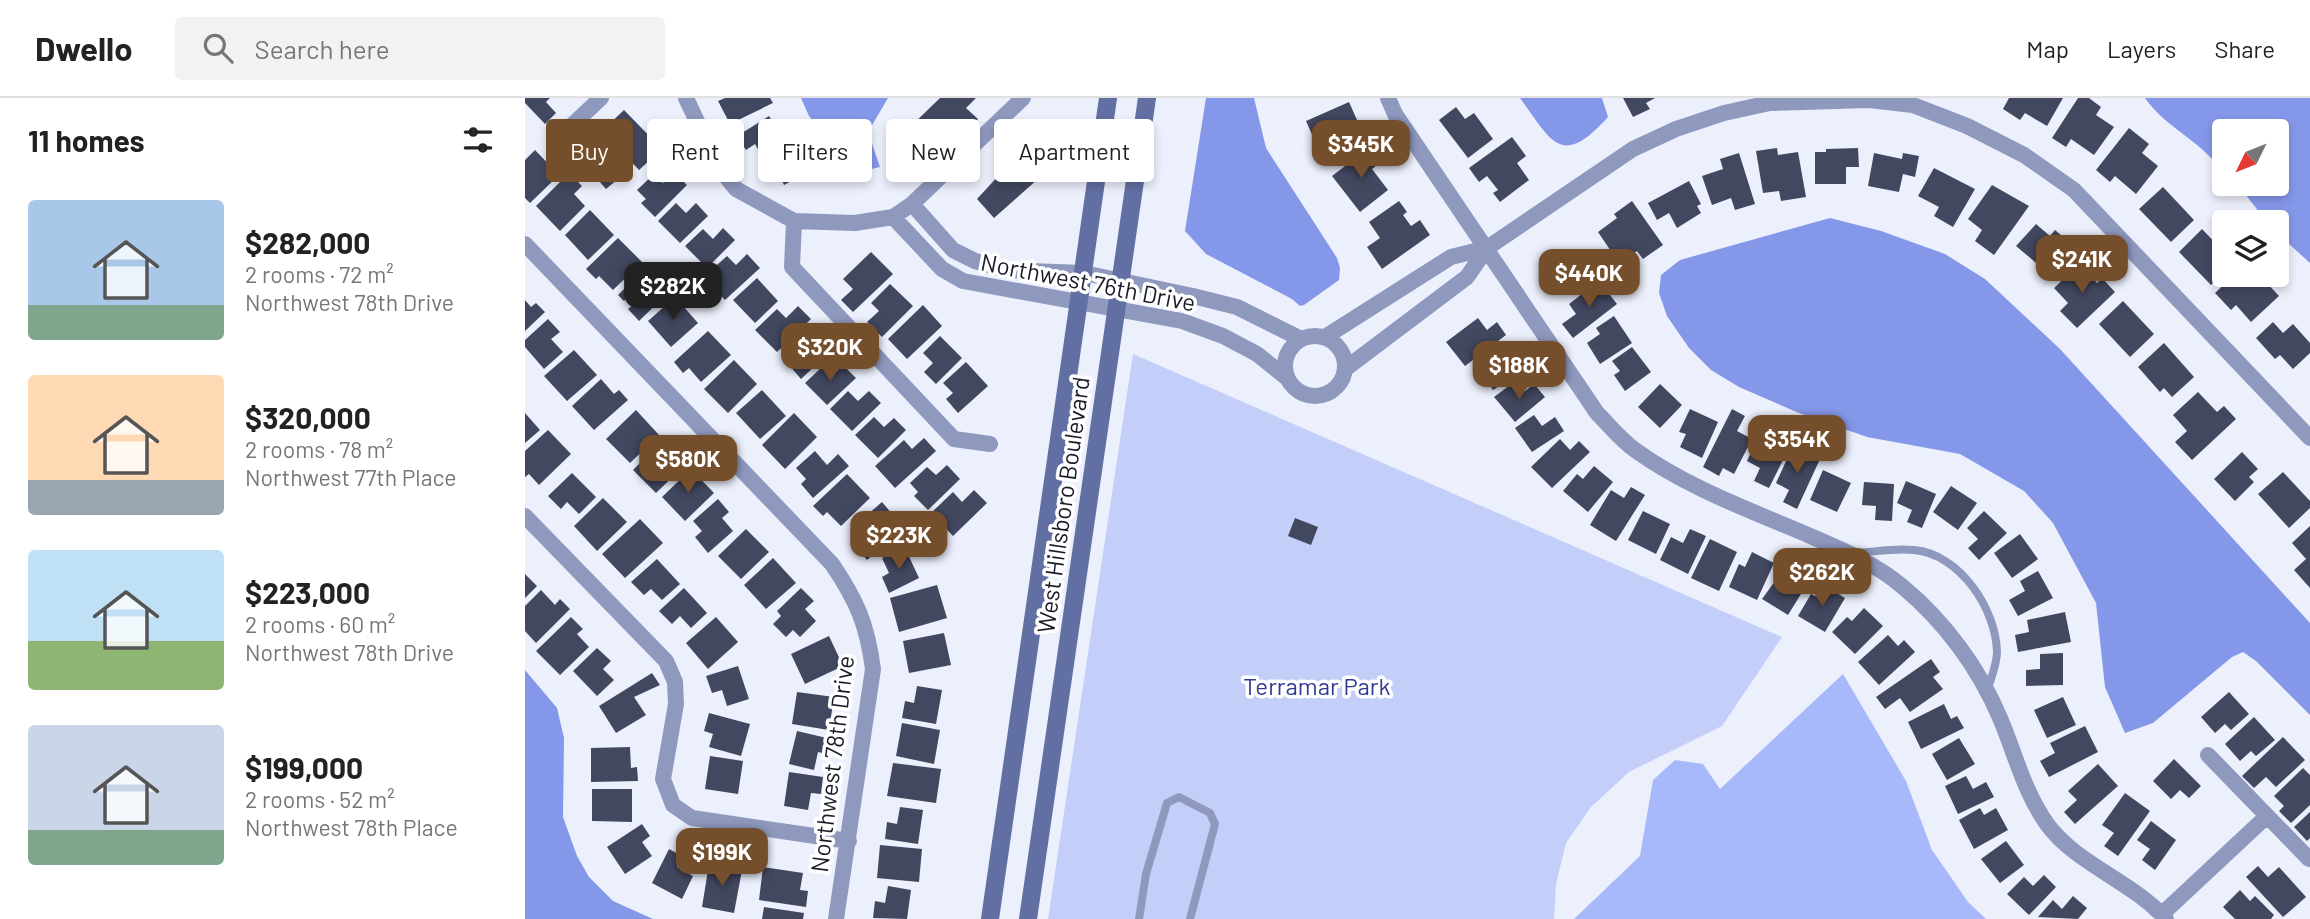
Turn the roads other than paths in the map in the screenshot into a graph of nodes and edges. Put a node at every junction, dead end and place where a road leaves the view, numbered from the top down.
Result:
1 (601, 98) edge
2 (686, 98) edge
3 (1023, 98) edge
4 (1108, 98) edge
5 (1147, 98) edge
6 (1388, 98) edge
7 (1914, 101) edge
8 (579, 119) edge
9 (912, 204) junction
10 (893, 217) junction
11 (794, 221) junction
12 (525, 244) edge
13 (1487, 248) junction
14 (1084, 273) junction
15 (1122, 281) junction
16 (1389, 299) junction
17 (1080, 304) junction
18 (1117, 312) junction
19 (1405, 323) junction
20 (1325, 337) junction
21 (1301, 339) junction
22 (1345, 369) junction
23 (1287, 378) junction
24 (2310, 438) edge
25 (990, 444) dead end
26 (525, 516) edge
27 (1848, 553) junction
28 (1988, 692) junction
29 (2208, 755) dead end
30 (2266, 817) junction
31 (849, 841) junction
32 (2309, 859) edge
33 (2164, 916) edge
34 (836, 919) edge
35 (990, 919) edge
36 (1028, 919) edge
37 (1139, 919) edge
38 (1191, 919) edge

1 - 8 street
2 - 11 street
3 - 9 street
4 - 14 street, West Hillsboro Boulevard
5 - 15 street, West Hillsboro Boulevard
6 - 13 street
7 - 13 street
7 - 24 street
9 - 10 street
9 - 14 street, Northwest 76th Drive
10 - 11 street
10 - 17 street, Northwest 76th Drive
11 - 25 street
12 - 31 street, Northwest 78th Drive
13 - 16 street
13 - 19 street
13 - 27 street
14 - 15 street, Northwest 76th Drive
14 - 17 street, West Hillsboro Boulevard
15 - 18 street, West Hillsboro Boulevard
15 - 21 street, Northwest 76th Drive
16 - 19 street
16 - 20 street
17 - 18 street, Northwest 76th Drive
17 - 35 street, West Hillsboro Boulevard
18 - 23 street, Northwest 76th Drive
18 - 36 street, West Hillsboro Boulevard
19 - 22 street
20 - 21 street
20 - 22 street
21 - 23 street
22 - 23 street
26 - 31 street
27 - 28 street
27 - 28 lane
28 - 33 street
29 - 30 street
30 - 32 street
30 - 33 street
31 - 34 street, Northwest 78th Drive
37 - 38 lane

